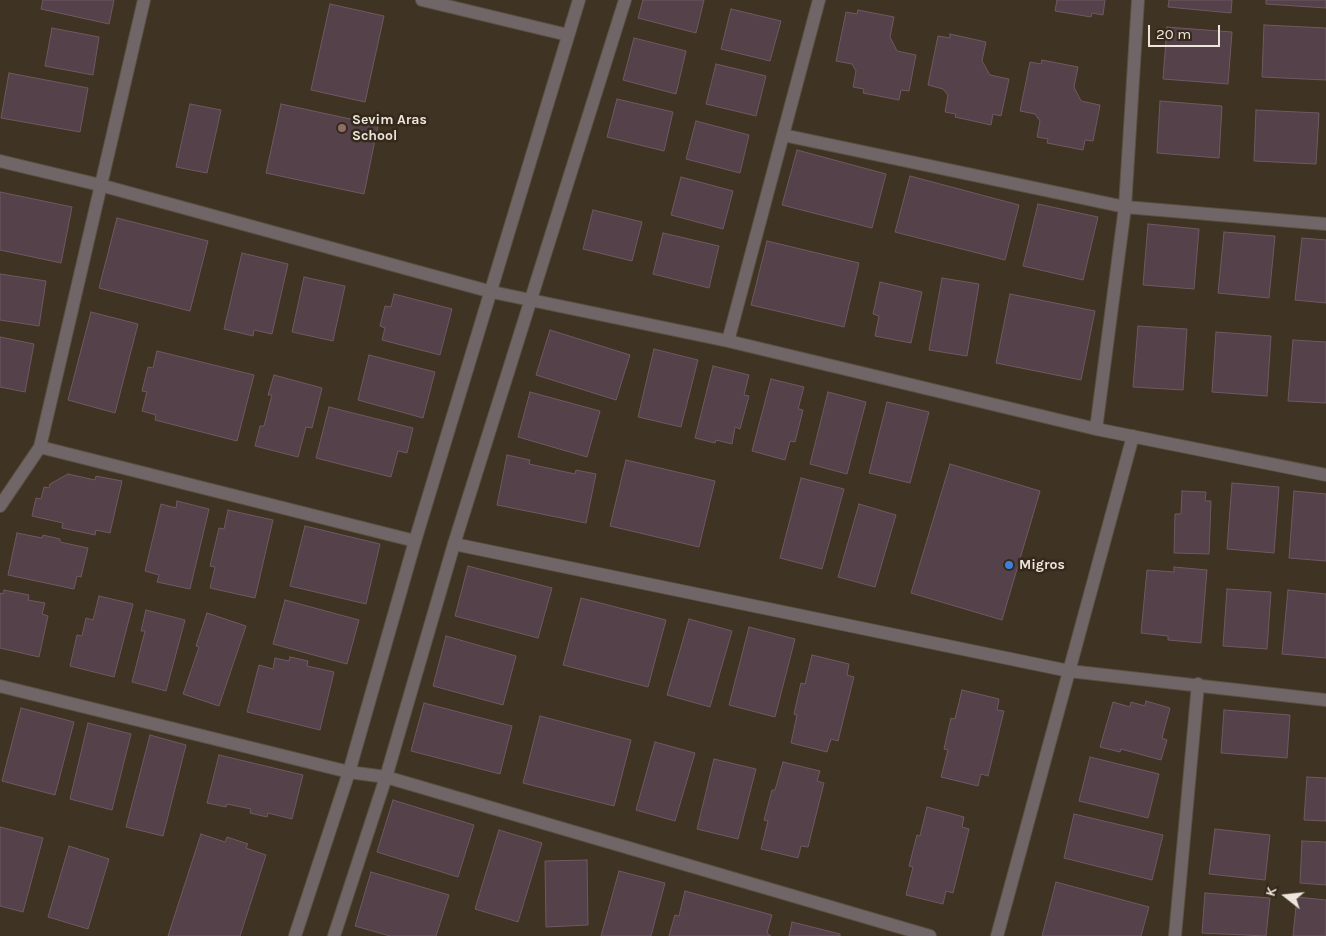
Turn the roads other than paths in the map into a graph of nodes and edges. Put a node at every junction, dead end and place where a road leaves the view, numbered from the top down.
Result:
1 (144, 0) edge
2 (422, 0) edge
3 (579, 0) edge
4 (625, 0) edge
5 (820, 0) edge
6 (1138, 0) edge
7 (568, 35) junction
8 (783, 135) junction
9 (0, 161) edge
10 (100, 185) junction
11 (1126, 207) junction
12 (1326, 224) edge
13 (492, 292) junction
14 (530, 300) junction
15 (728, 341) junction
16 (1096, 429) junction
17 (1134, 436) junction
18 (40, 446) junction
19 (1326, 475) edge
20 (0, 506) edge
21 (415, 541) junction
22 (454, 544) junction
23 (1069, 672) junction
24 (1198, 684) junction
25 (0, 686) edge
26 (1326, 700) edge
27 (349, 772) junction
28 (386, 777) junction
29 (295, 936) edge
30 (334, 936) edge
31 (930, 936) edge
32 (997, 936) edge
33 (1175, 936) edge

1 - 10 street
2 - 7 street
3 - 7 street
4 - 14 street
5 - 8 street
6 - 11 street
7 - 13 street
8 - 11 street
8 - 15 street
9 - 10 street
10 - 13 street
10 - 18 street
11 - 12 street
11 - 16 street
13 - 14 street
13 - 21 street
14 - 15 street
14 - 22 street
15 - 16 street
16 - 17 street
17 - 19 street
17 - 23 street
18 - 20 street
18 - 21 street
21 - 27 street
22 - 23 street
22 - 28 street
23 - 24 street
23 - 32 street
24 - 26 street
24 - 33 street
25 - 27 street
27 - 28 street
27 - 29 street
28 - 30 street
28 - 31 street

